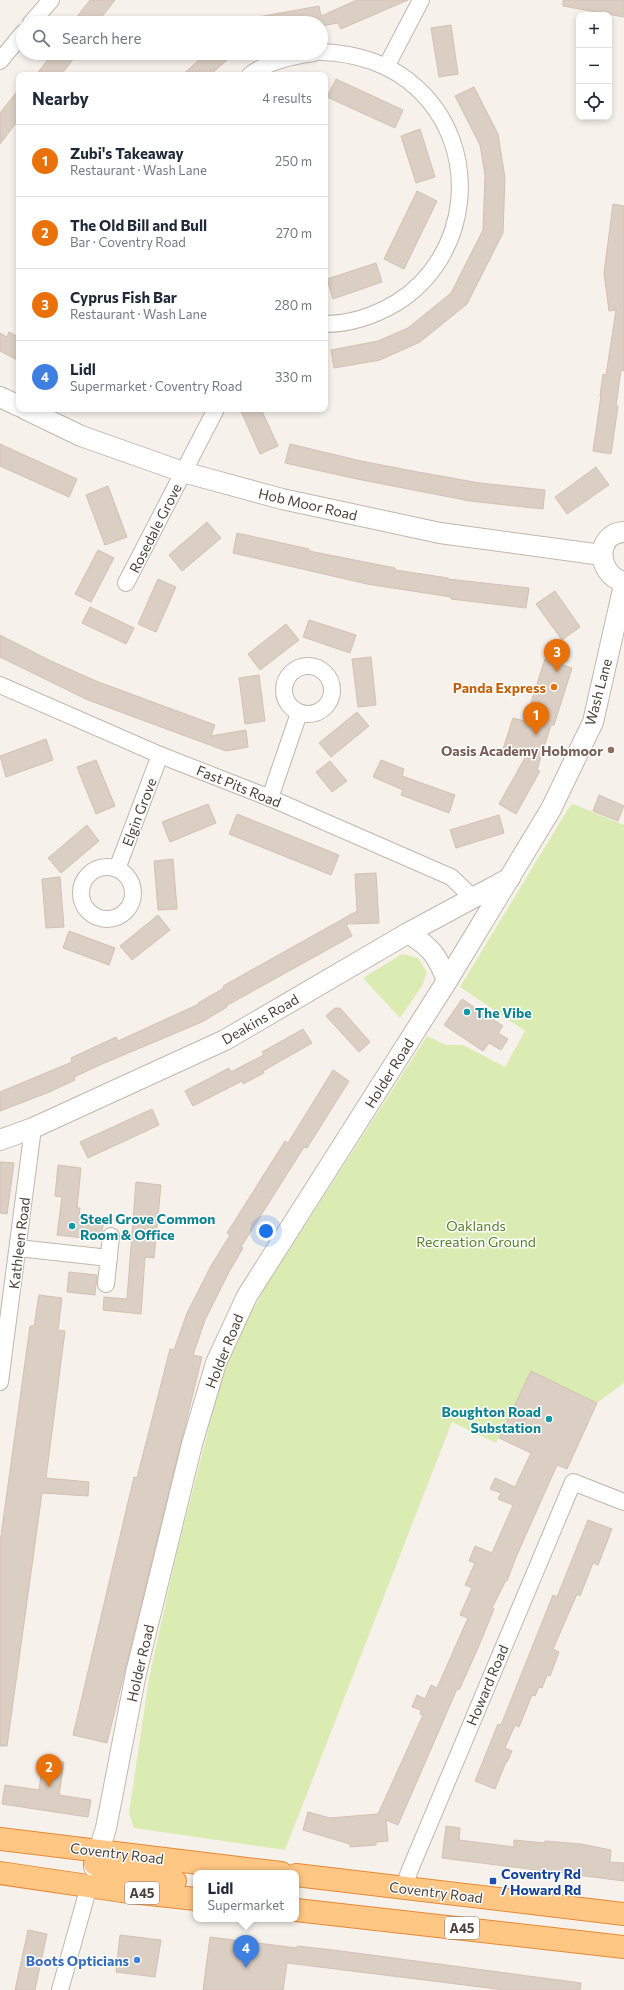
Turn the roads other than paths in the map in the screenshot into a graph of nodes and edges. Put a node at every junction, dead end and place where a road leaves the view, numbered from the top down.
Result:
1 (51, 0) edge
2 (421, 0) edge
3 (37, 16) edge
4 (16, 42) edge
5 (328, 53) edge
6 (281, 60) edge
7 (0, 61) edge
8 (386, 67) junction
9 (254, 72) edge
10 (328, 324) edge
11 (0, 397) edge
12 (16, 405) edge
13 (31, 412) edge
14 (214, 412) edge
15 (183, 472) junction
16 (624, 532) edge
17 (602, 555) junction
18 (126, 583) dead end
19 (624, 583) edge
20 (1, 688) edge
21 (299, 713) dead end
22 (160, 755) junction
23 (270, 798) junction
24 (117, 869) dead end
25 (510, 878) junction
26 (472, 897) junction
27 (408, 933) junction
28 (447, 981) junction
29 (33, 1128) junction
30 (0, 1140) edge
31 (111, 1236) dead end
32 (18, 1248) junction
33 (109, 1258) junction
34 (106, 1284) dead end
35 (0, 1382) edge
36 (624, 1502) edge
37 (0, 1839) edge
38 (0, 1858) edge
39 (93, 1870) junction
40 (193, 1872) edge
41 (0, 1873) edge
42 (299, 1875) edge
43 (193, 1884) edge
44 (404, 1888) junction
45 (193, 1898) edge
46 (299, 1909) edge
47 (624, 1914) edge
48 (624, 1947) edge
49 (60, 1990) edge

1 - 3 street
2 - 8 street
4 - 7 street
5 - 8 street
6 - 9 street
8 - 10 street
11 - 12 street
13 - 15 street, Hob Moor Road
14 - 15 street, Rosedale Grove
15 - 17 street, Hob Moor Road
15 - 18 street, Rosedale Grove
16 - 17 street
17 - 19 street, Wash Lane
19 - 25 street, Wash Lane
20 - 22 street, Fast Pits Road
21 - 23 street
22 - 23 street, Fast Pits Road
22 - 24 street, Elgin Grove
23 - 26 street, Fast Pits Road
25 - 26 street, Deakins Road
25 - 28 street, Holder Road
26 - 27 street, Deakins Road
27 - 28 street
27 - 29 street, Deakins Road
28 - 39 street, Holder Road
29 - 30 street, Deakins Road
29 - 32 street, Kathleen Road
31 - 33 street
32 - 33 street
32 - 35 street, Kathleen Road
33 - 34 street
36 - 44 street, Howard Road
37 - 39 highway, Coventry Road / A45
38 - 39 highway
39 - 40 highway, Coventry Road / A45
39 - 41 highway, Coventry Road / A45
39 - 43 highway
39 - 45 highway, Coventry Road / A45
39 - 49 street
42 - 44 highway, Coventry Road / A45
44 - 47 highway, Coventry Road / A45
46 - 48 highway, A45

